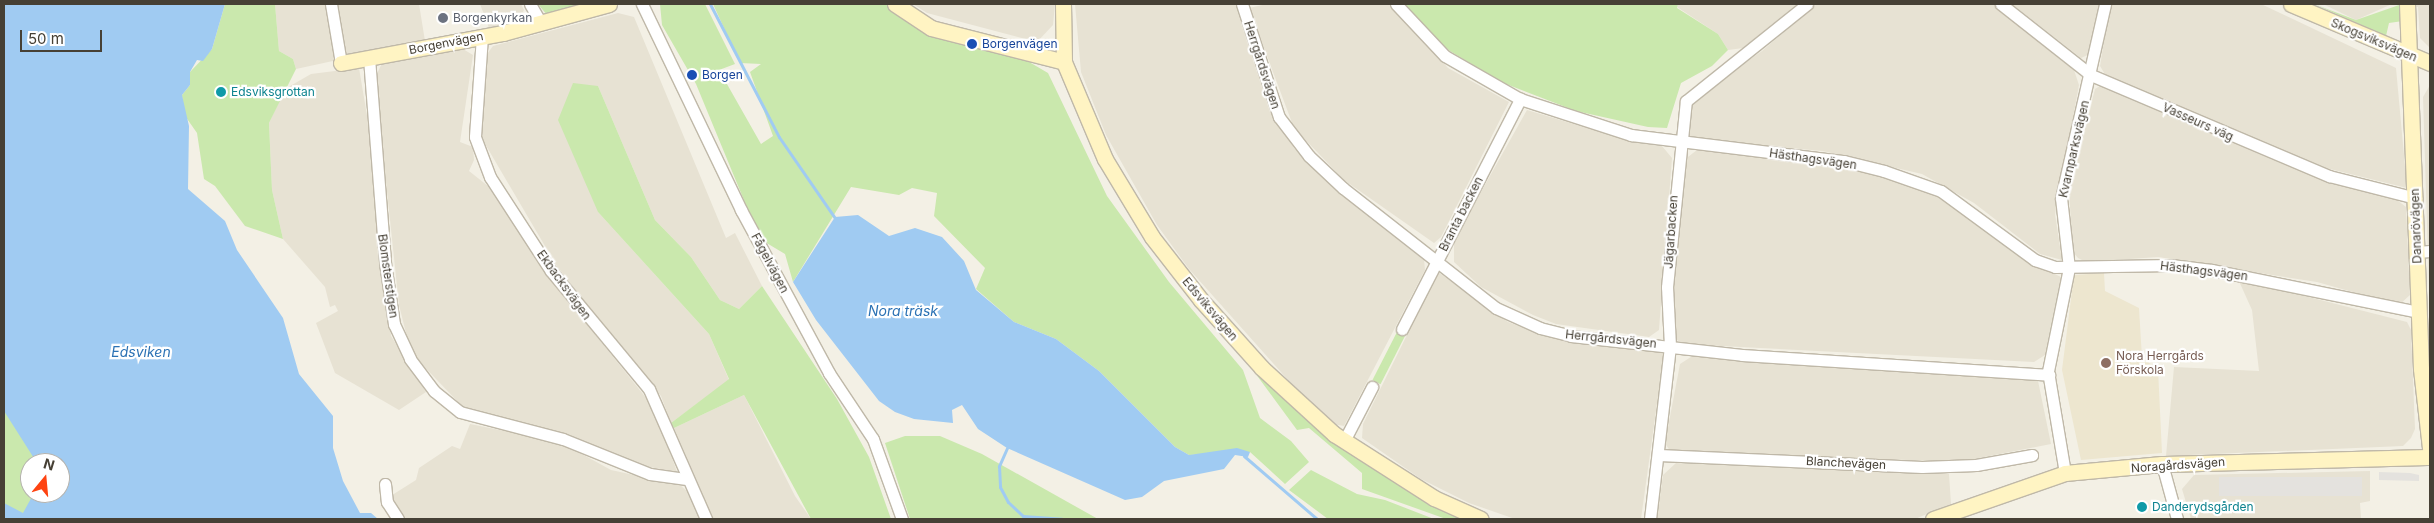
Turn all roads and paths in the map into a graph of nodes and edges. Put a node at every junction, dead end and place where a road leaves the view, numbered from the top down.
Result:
1 (331, 4) edge
2 (530, 4) edge
3 (609, 4) edge
4 (642, 4) edge
5 (895, 4) edge
6 (1063, 4) edge
7 (1245, 4) edge
8 (1396, 4) edge
9 (1807, 4) edge
10 (2001, 4) edge
11 (2105, 4) edge
12 (2290, 4) edge
13 (2407, 4) edge
14 (541, 23) junction
15 (482, 36) junction
16 (2409, 56) junction
17 (369, 58) junction
18 (1064, 62) junction
19 (341, 63) joint
20 (2430, 63) edge
21 (2091, 75) junction
22 (1520, 99) junction
23 (1678, 143) junction
24 (2416, 198) junction
25 (2424, 252) edge
26 (1437, 261) junction
27 (2069, 268) junction
28 (2419, 312) junction
29 (1402, 329) dead end
30 (1670, 346) junction
31 (2426, 369) edge
32 (2048, 375) junction
33 (1372, 387) dead end
34 (1344, 441) junction
35 (2430, 448) edge
36 (1659, 455) junction
37 (2032, 455) dead end
38 (2430, 456) edge
39 (2162, 464) junction
40 (2065, 473) junction
41 (688, 478) junction
42 (385, 484) dead end
43 (398, 519) edge
44 (706, 519) edge
45 (902, 519) edge
46 (1481, 519) edge
47 (1650, 519) edge
48 (1933, 519) edge
49 (2177, 519) edge

1 - 19 street
2 - 14 street
3 - 14 street, Borgenvägen
4 - 45 street, Fågelvägen
5 - 18 street
6 - 18 street, Edsviksvägen
7 - 26 street, Herrgårdsvägen
8 - 22 street, Hästhagsvägen
9 - 23 street, Jägarbacken
10 - 21 street, Vasseurs väg
11 - 21 street, Kvarnparksvägen
12 - 16 street, Skogsviksvägen
13 - 16 street, Danarövägen
14 - 15 street, Borgenvägen
15 - 17 street, Borgenvägen
15 - 41 street, Ekbacksvägen
16 - 20 street, Skogsviksvägen
16 - 24 street, Danarövägen
17 - 19 street, Borgenvägen
17 - 41 street, Blomsterstigen
18 - 34 street, Edsviksvägen
21 - 24 street, Vasseurs väg
21 - 27 street, Kvarnparksvägen
22 - 23 street, Hästhagsvägen
22 - 26 street, Branta backen
23 - 27 street, Hästhagsvägen
23 - 30 street, Jägarbacken
24 - 25 street, Danarövägen
25 - 28 street, Danarövägen
26 - 29 street, Branta backen
26 - 30 street, Herrgårdsvägen
27 - 28 street, Hästhagsvägen
27 - 32 street, Kvarnparksvägen
28 - 31 street, Danarövägen
30 - 32 street, Herrgårdsvägen
30 - 36 street, Jägarbacken
31 - 35 street, Danarövägen
32 - 40 street, Kvarnparksvägen
33 - 34 street
34 - 46 street, Edsviksvägen
36 - 37 street, Blanchevägen
36 - 47 street, Jägarbacken
38 - 39 street, Noragårdsvägen
39 - 40 street, Noragårdsvägen
39 - 49 street
40 - 48 street, Noragårdsvägen
41 - 44 street, Ekbacksvägen
42 - 43 street

